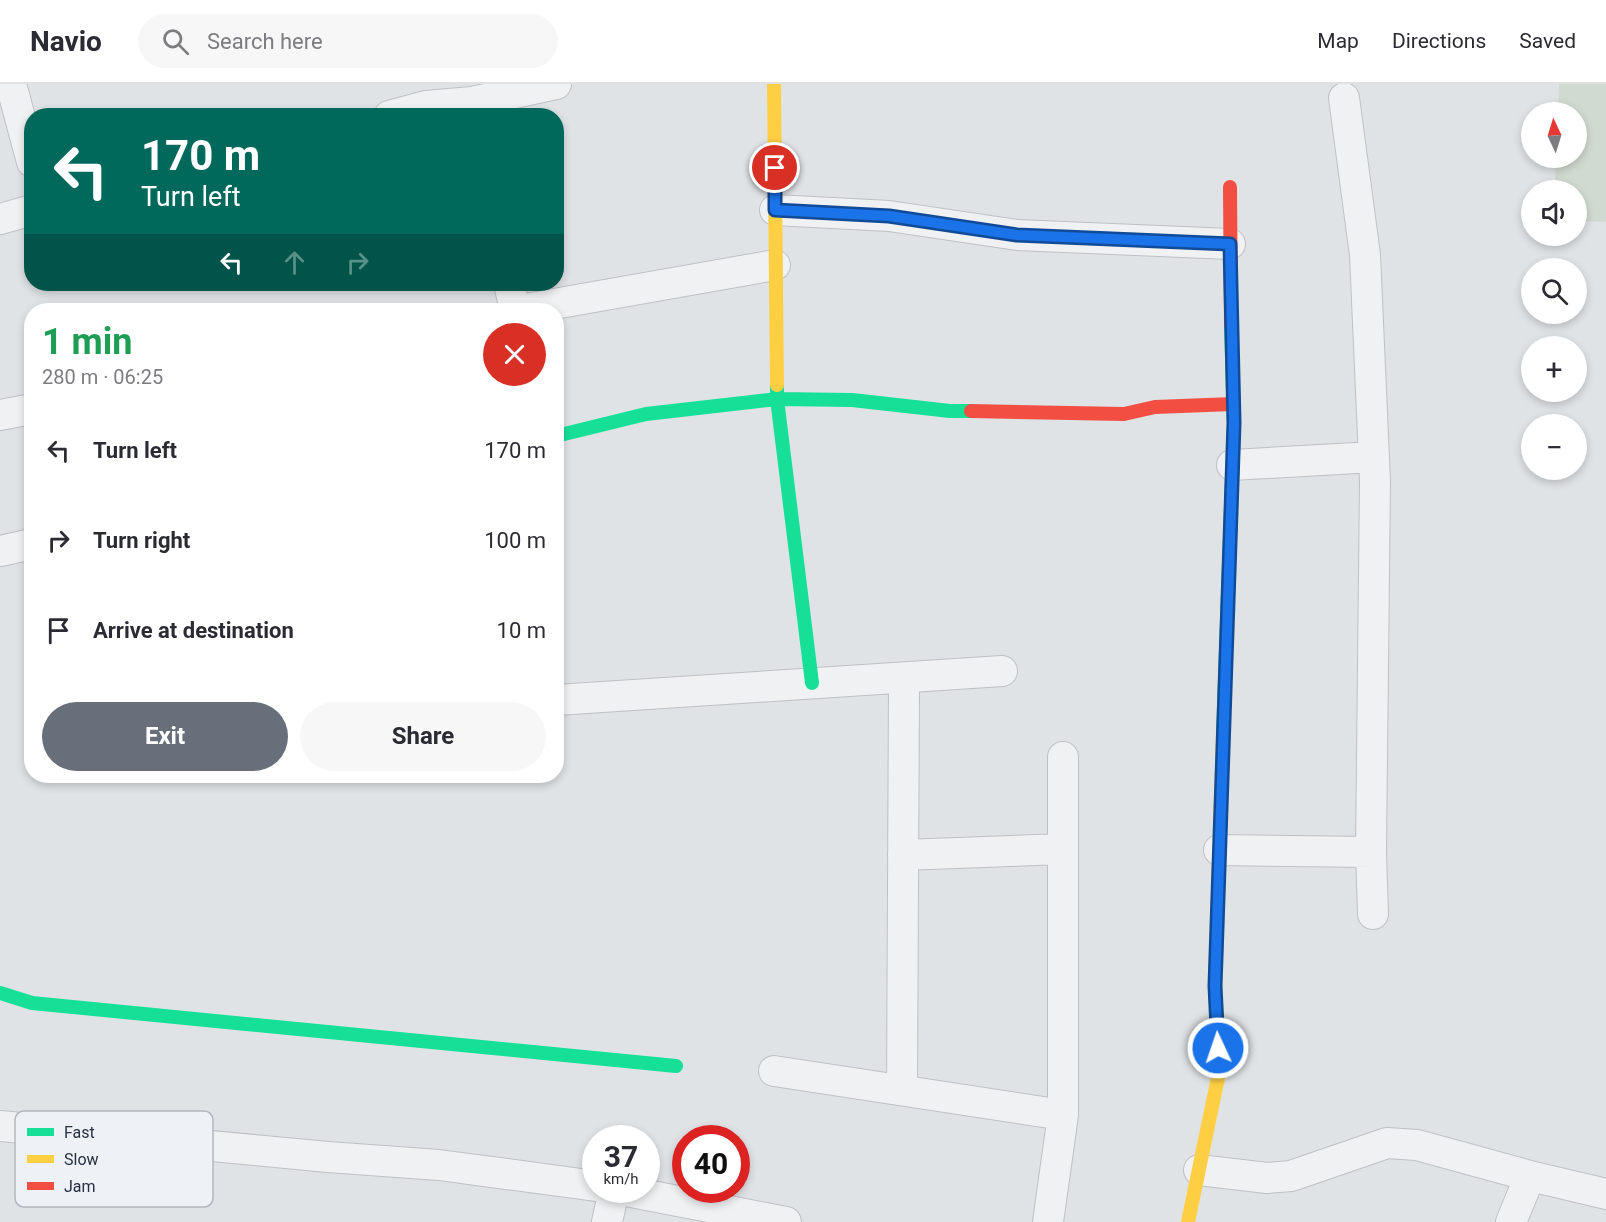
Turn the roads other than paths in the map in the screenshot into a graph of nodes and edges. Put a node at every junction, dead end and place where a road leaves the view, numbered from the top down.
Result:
1 (11, 84) edge
2 (556, 84) edge
3 (774, 84) edge
4 (1344, 98) dead end
5 (419, 108) edge
6 (457, 108) edge
7 (476, 108) edge
8 (24, 132) edge
9 (1230, 187) dead end
10 (775, 210) junction
11 (24, 212) edge
12 (0, 219) edge
13 (1230, 244) junction
14 (775, 265) junction
15 (560, 303) edge
16 (777, 399) junction
17 (1233, 404) junction
18 (24, 410) edge
19 (0, 415) edge
20 (564, 434) edge
21 (1374, 457) junction
22 (1233, 465) junction
23 (24, 546) edge
24 (0, 551) edge
25 (1002, 671) dead end
26 (812, 683) junction
27 (904, 685) dead end
28 (564, 699) edge
29 (1063, 757) dead end
30 (1063, 849) junction
31 (1219, 850) junction
32 (1371, 852) junction
33 (903, 855) junction
34 (1373, 914) dead end
35 (0, 993) edge
36 (676, 1066) dead end
37 (774, 1071) dead end
38 (902, 1090) junction
39 (1063, 1114) junction
40 (0, 1126) edge
41 (15, 1127) edge
42 (213, 1146) edge
43 (1199, 1170) junction
44 (1530, 1176) junction
45 (582, 1184) edge
46 (1606, 1194) edge
47 (660, 1198) edge
48 (611, 1203) edge
49 (607, 1222) edge
50 (786, 1222) edge
51 (1048, 1222) edge
52 (1188, 1222) edge
53 (1512, 1222) edge

1 - 8 street
2 - 7 street
3 - 10 street
4 - 21 street
5 - 6 street
9 - 13 street
10 - 13 street
10 - 14 street
11 - 12 street
13 - 17 street
14 - 15 street
14 - 16 street
16 - 17 street
16 - 20 street
16 - 26 street
17 - 22 street
18 - 19 street
21 - 22 street
21 - 32 street
22 - 31 street
23 - 24 street
25 - 26 street
26 - 28 street
27 - 33 street
29 - 30 street
30 - 33 street
30 - 39 street
31 - 32 street
31 - 43 street
32 - 34 street
33 - 38 street
35 - 36 street
37 - 38 street
38 - 39 street
39 - 51 street
40 - 41 street
42 - 45 street
43 - 44 street
43 - 52 street
44 - 46 street
44 - 53 street
47 - 50 street
48 - 49 street

